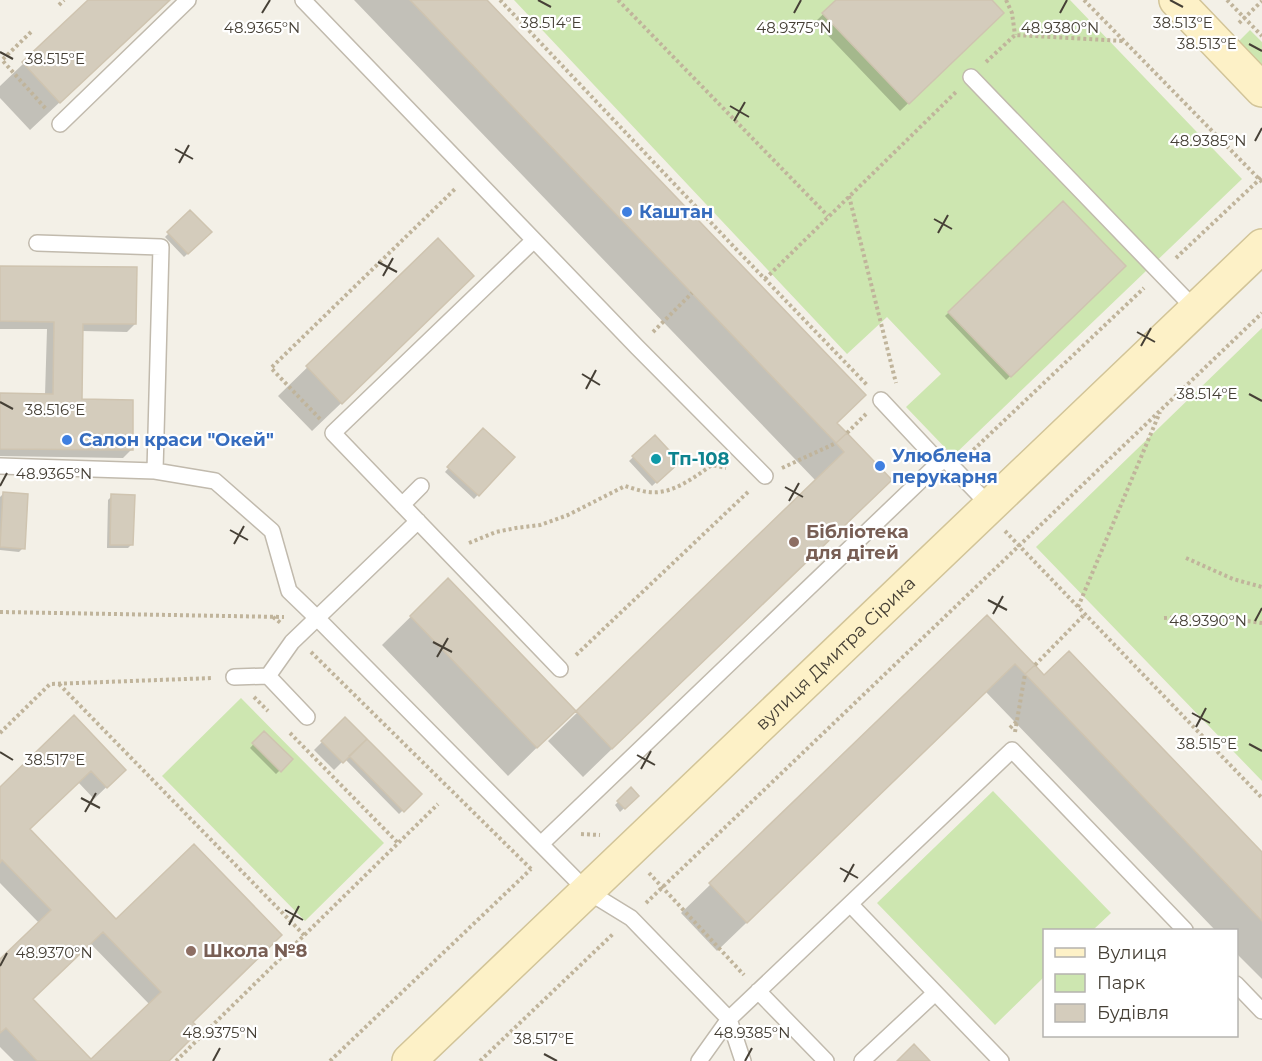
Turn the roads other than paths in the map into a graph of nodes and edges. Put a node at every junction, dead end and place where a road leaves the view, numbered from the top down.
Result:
1 (188, 0) edge
2 (303, 0) edge
3 (1176, 0) edge
4 (971, 77) road end
5 (1262, 90) edge
6 (60, 124) road end
7 (534, 240) junction
8 (37, 243) dead end
9 (1262, 246) edge
10 (1195, 309) junction
11 (881, 400) road end
12 (0, 466) edge
13 (947, 466) junction
14 (155, 471) junction
15 (765, 477) road end
16 (421, 486) dead end
17 (402, 505) junction
18 (988, 508) junction
19 (418, 522) junction
20 (317, 618) junction
21 (560, 669) road end
22 (267, 676) junction
23 (234, 677) road end
24 (307, 717) dead end
25 (541, 844) junction
26 (587, 891) junction
27 (850, 904) junction
28 (1184, 929) edge
29 (1238, 986) edge
30 (758, 991) junction
31 (935, 993) junction
32 (1262, 1011) edge
33 (729, 1019) junction
34 (409, 1061) edge
35 (699, 1061) edge
36 (743, 1061) edge
37 (826, 1061) edge
38 (862, 1061) edge
39 (1001, 1061) edge

1 - 6 lane
2 - 7 lane
3 - 5 street
4 - 10 lane
7 - 15 lane
7 - 17 lane
8 - 14 lane
9 - 10 street, вулиця Дмитра Сірика
10 - 18 street, вулиця Дмитра Сірика
11 - 13 lane
12 - 14 lane
13 - 18 lane
13 - 25 lane
14 - 20 lane
16 - 17 lane
17 - 19 lane
18 - 26 street, вулиця Дмитра Сірика
19 - 20 lane
19 - 21 lane
20 - 22 lane
20 - 25 lane
22 - 23 lane
22 - 24 lane
25 - 26 lane
26 - 33 lane
26 - 34 street, вулиця Дмитра Сірика
27 - 28 lane
27 - 30 lane
27 - 31 lane
29 - 32 lane
30 - 33 lane
30 - 37 lane
31 - 38 lane
31 - 39 lane
33 - 35 lane
33 - 36 lane

